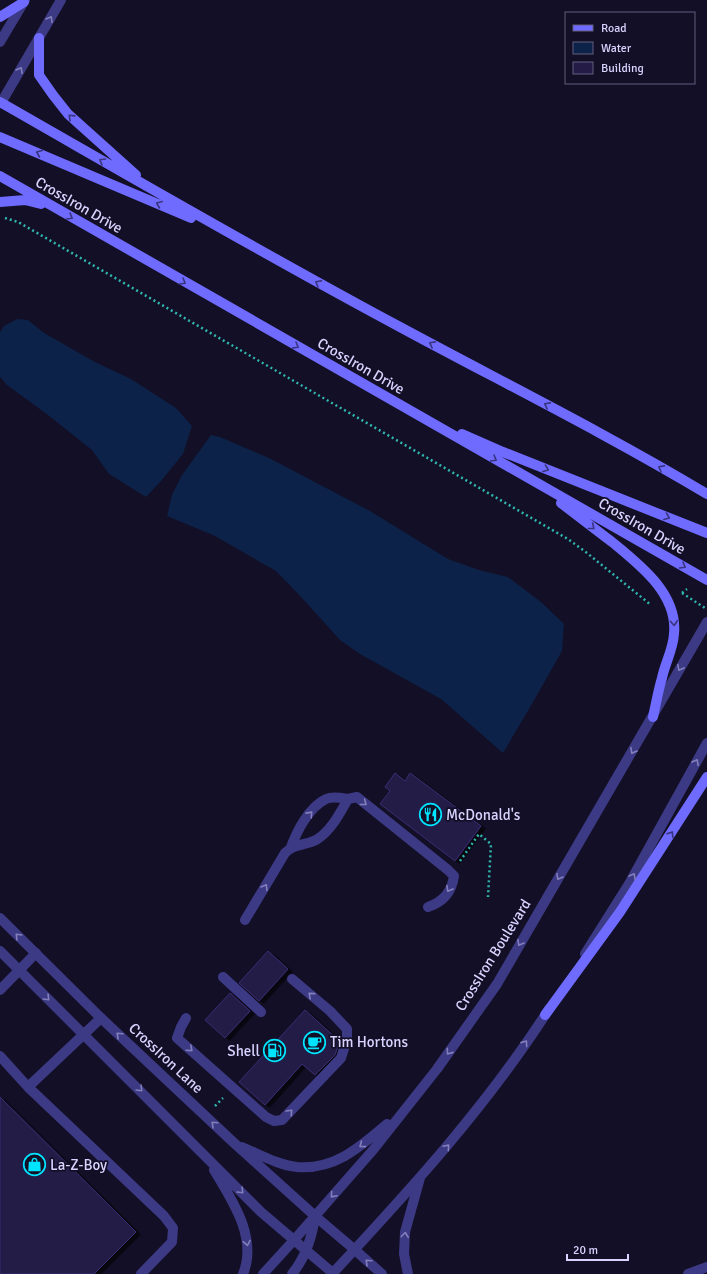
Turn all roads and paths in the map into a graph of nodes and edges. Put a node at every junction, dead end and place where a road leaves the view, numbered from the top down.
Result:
1 (61, 0) edge
2 (25, 1) edge
3 (0, 17) edge
4 (39, 38) junction
5 (0, 42) edge
6 (0, 103) edge
7 (0, 137) edge
8 (0, 176) edge
9 (152, 189) junction
10 (0, 202) edge
11 (52, 206) junction
12 (0, 218) edge
13 (233, 236) junction
14 (408, 410) junction
15 (515, 471) junction
16 (675, 475) junction
17 (707, 488) edge
18 (707, 494) edge
19 (707, 533) edge
20 (707, 580) edge
21 (687, 588) dead end
22 (682, 593) junction
23 (668, 602) junction
24 (707, 609) edge
25 (707, 622) edge
26 (653, 717) junction
27 (707, 743) edge
28 (707, 777) edge
29 (348, 799) junction
30 (291, 847) junction
31 (450, 872) junction
32 (488, 897) dead end
33 (428, 907) dead end
34 (0, 918) edge
35 (245, 920) dead end
36 (0, 951) edge
37 (36, 953) junction
38 (20, 970) junction
39 (223, 978) dead end
40 (292, 979) dead end
41 (0, 990) edge
42 (261, 1012) dead end
43 (545, 1015) junction
44 (101, 1018) junction
45 (186, 1018) dead end
46 (84, 1034) junction
47 (0, 1056) edge
48 (28, 1087) junction
49 (233, 1088) junction
50 (403, 1111) junction
51 (205, 1116) junction
52 (233, 1142) junction
53 (207, 1158) junction
54 (421, 1176) junction
55 (315, 1216) junction
56 (294, 1240) junction
57 (307, 1250) junction
58 (355, 1250) junction
59 (707, 1267) edge
60 (141, 1274) edge
61 (243, 1274) edge
62 (263, 1274) edge
63 (292, 1274) edge
64 (333, 1274) edge
65 (382, 1274) edge
66 (408, 1274) edge
67 (688, 1274) edge

4 -> 1 street
2 - 3 main road
2 - 5 street
6 -> 4 street
9 -> 4 main road
9 -> 6 main road
13 -> 7 main road
8 - 11 main road, CrossIron Drive
9 - 13 main road
10 - 11 main road
11 -> 14 main road, CrossIron Drive
12 - 23 path
16 -> 13 main road
14 -> 15 main road, CrossIron Drive
14 -> 19 main road
15 -> 20 main road, CrossIron Drive
15 -> 23 main road
16 - 17 main road
16 - 18 main road
21 - 22 path
22 - 23 path
22 - 24 path
23 -> 26 main road
25 -> 26 street, CrossIron Boulevard
26 -> 50 street, CrossIron Boulevard
43 -> 27 street
43 -> 28 main road
29 - 30 street
30 -> 29 street
29 -> 31 street
35 -> 30 street
31 - 32 path
31 -> 33 street
37 -> 34 street, CrossIron Lane
36 - 38 street
37 - 38 street
37 - 44 street, CrossIron Lane
38 - 41 street
38 -> 46 street
39 - 42 street
49 -> 40 street
54 -> 43 street
44 - 46 street
51 -> 44 street, CrossIron Lane
45 -> 49 street
46 - 48 street
46 -> 53 street
47 - 48 street
48 - 60 street
49 - 51 path
50 -> 52 street
50 -> 55 street, CrossIron Boulevard
52 -> 51 street, CrossIron Lane
52 - 55 street, CrossIron Lane
53 -> 56 street
53 -> 61 street
54 - 58 street
66 -> 54 street
55 - 56 street, CrossIron Boulevard
55 - 57 street
55 - 58 street, CrossIron Lane
56 - 57 street
56 - 62 street, CrossIron Boulevard
57 - 63 street
57 - 64 street
58 - 64 street
65 -> 58 street, CrossIron Lane
59 - 67 street

